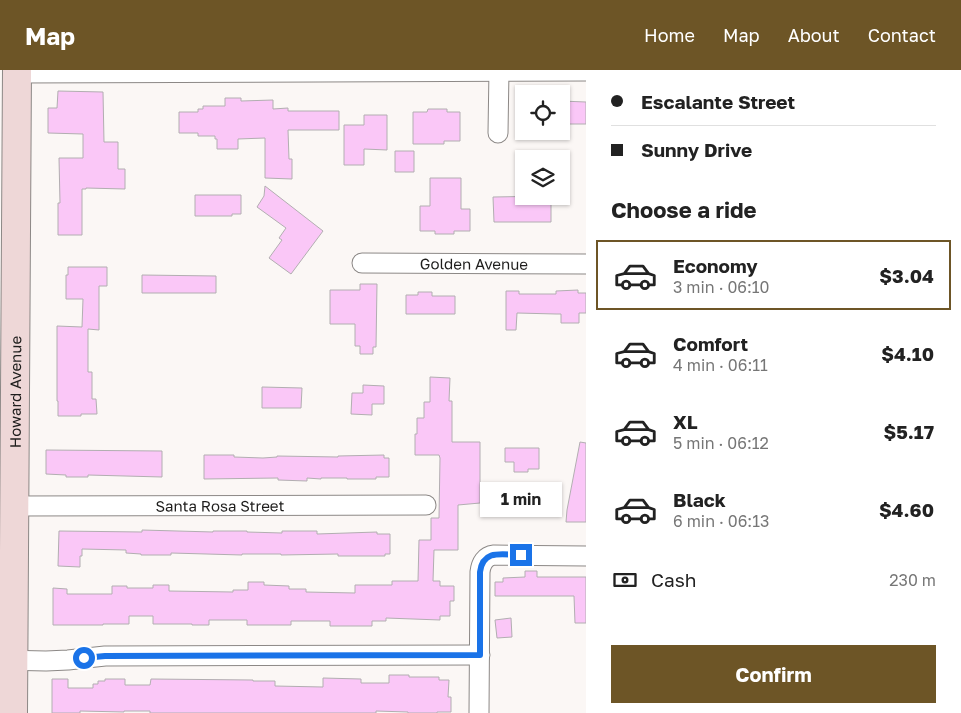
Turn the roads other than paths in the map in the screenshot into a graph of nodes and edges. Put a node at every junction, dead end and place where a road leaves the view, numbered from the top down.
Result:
1 (17, 71) edge
2 (499, 71) edge
3 (586, 71) edge
4 (498, 133) dead end
5 (362, 263) dead end
6 (586, 264) edge
7 (7, 460) edge
8 (426, 505) dead end
9 (15, 506) junction
10 (586, 556) edge
11 (480, 655) junction
12 (7, 660) edge
13 (13, 713) edge
14 (479, 713) edge

1 - 2 street
1 - 7 street, Howard Avenue
2 - 3 street
2 - 4 street
5 - 6 street, Golden Avenue
7 - 9 street, Howard Avenue
8 - 9 street, Santa Rosa Street
9 - 12 street, Howard Avenue
10 - 11 street
11 - 12 street
11 - 14 street
12 - 13 street, Howard Avenue

